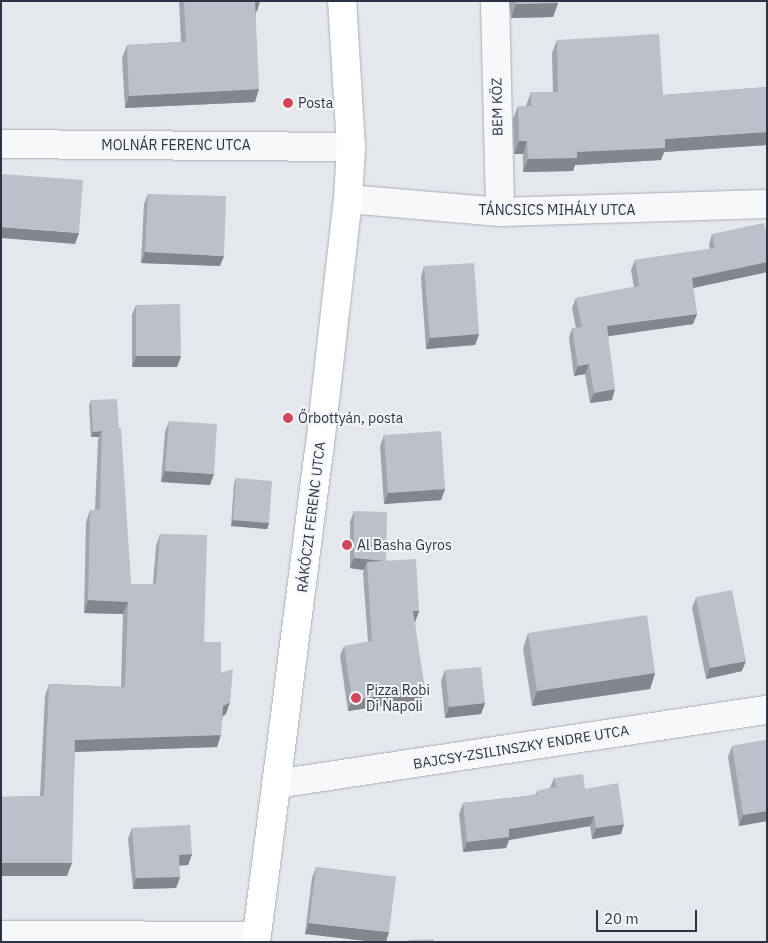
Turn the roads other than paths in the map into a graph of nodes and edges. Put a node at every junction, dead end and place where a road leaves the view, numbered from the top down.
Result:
1 (342, 1) edge
2 (495, 1) edge
3 (1, 144) edge
4 (351, 148) junction
5 (348, 199) junction
6 (767, 204) edge
7 (500, 212) junction
8 (767, 710) edge
9 (276, 784) junction
10 (1, 935) edge
11 (256, 939) edge

1 - 4 main road, RÁKÓCZI FERENC UTCA
2 - 7 street, BEM KÖZ
3 - 4 street, MOLNÁR FERENC UTCA
4 - 5 main road, RÁKÓCZI FERENC UTCA
5 - 7 street, TÁNCSICS MIHÁLY UTCA
5 - 9 main road, RÁKÓCZI FERENC UTCA
6 - 7 street, TÁNCSICS MIHÁLY UTCA
8 - 9 street, BAJCSY-ZSILINSZKY ENDRE UTCA
9 - 11 main road, RÁKÓCZI FERENC UTCA
10 - 11 street

